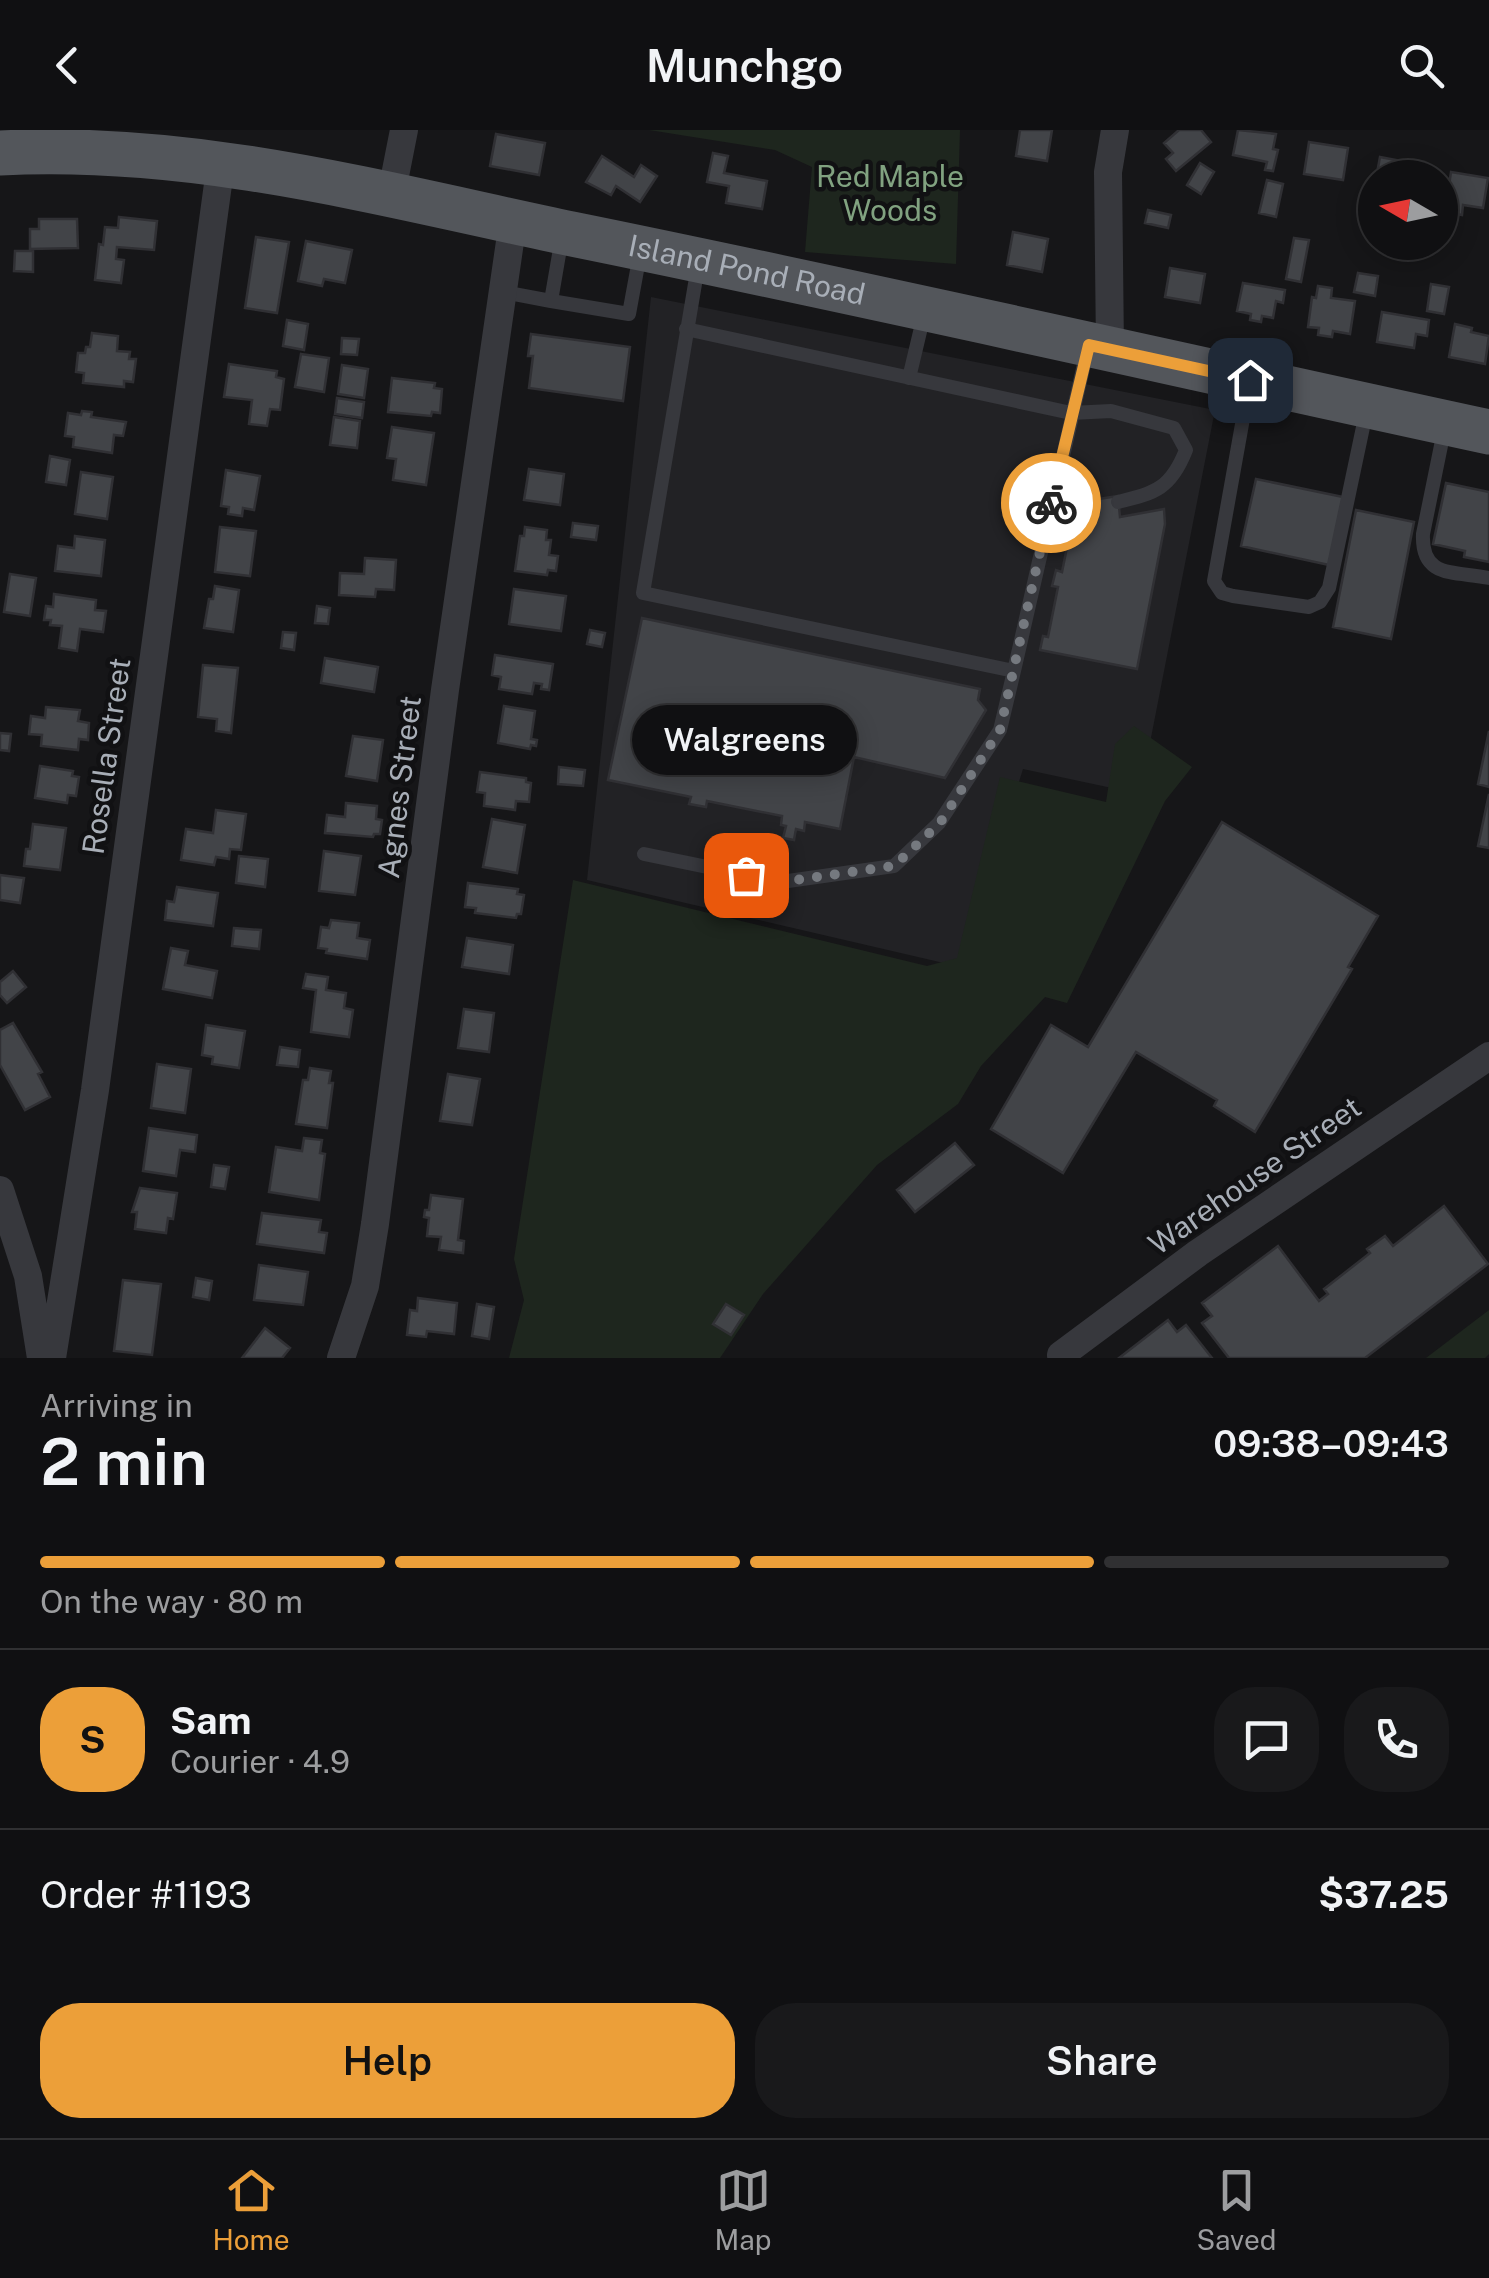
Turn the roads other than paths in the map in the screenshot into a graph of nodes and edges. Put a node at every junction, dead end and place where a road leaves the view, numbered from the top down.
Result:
1 (404, 130) edge
2 (1116, 130) edge
3 (147, 142) edge
4 (0, 153) edge
5 (221, 162) junction
6 (391, 196) junction
7 (513, 221) junction
8 (563, 232) junction
9 (642, 248) junction
10 (700, 260) junction
11 (503, 292) junction
12 (551, 300) junction
13 (926, 309) junction
14 (686, 329) junction
15 (1099, 347) junction
16 (910, 378) junction
17 (1250, 380) junction
18 (1367, 405) junction
19 (1071, 414) junction
20 (1446, 423) junction
21 (1489, 432) edge
22 (1118, 502) dead end
23 (1092, 505) dead end
24 (1050, 510) junction
25 (1489, 578) edge
26 (1014, 671) junction
27 (644, 854) dead end
28 (1489, 1056) edge
29 (0, 1190) edge
30 (1060, 1356) edge
31 (41, 1358) edge
32 (52, 1358) edge
33 (341, 1358) edge

1 - 6 street
2 - 15 street
3 - 4 main road, Island Pond Road
3 - 5 main road, Island Pond Road
5 - 6 main road, Island Pond Road
5 - 32 street, Rosella Street
6 - 7 main road, Island Pond Road
7 - 8 main road, Island Pond Road
7 - 11 street, Agnes Street
8 - 9 main road, Island Pond Road
8 - 12 lane
9 - 10 main road, Island Pond Road
9 - 12 lane
10 - 13 main road, Island Pond Road
10 - 14 lane
11 - 12 lane
11 - 33 street, Agnes Street
13 - 15 main road, Island Pond Road
13 - 16 lane
14 - 16 lane
14 - 26 lane
15 - 17 main road, Island Pond Road
15 - 19 lane
16 - 19 lane
17 - 18 main road, Island Pond Road
17 - 18 lane
18 - 20 main road, Island Pond Road
19 - 22 lane
19 - 24 lane
20 - 21 main road, Island Pond Road
20 - 25 lane
23 - 24 lane
24 - 26 lane
26 - 27 lane
28 - 30 street, Warehouse Street
29 - 31 street

